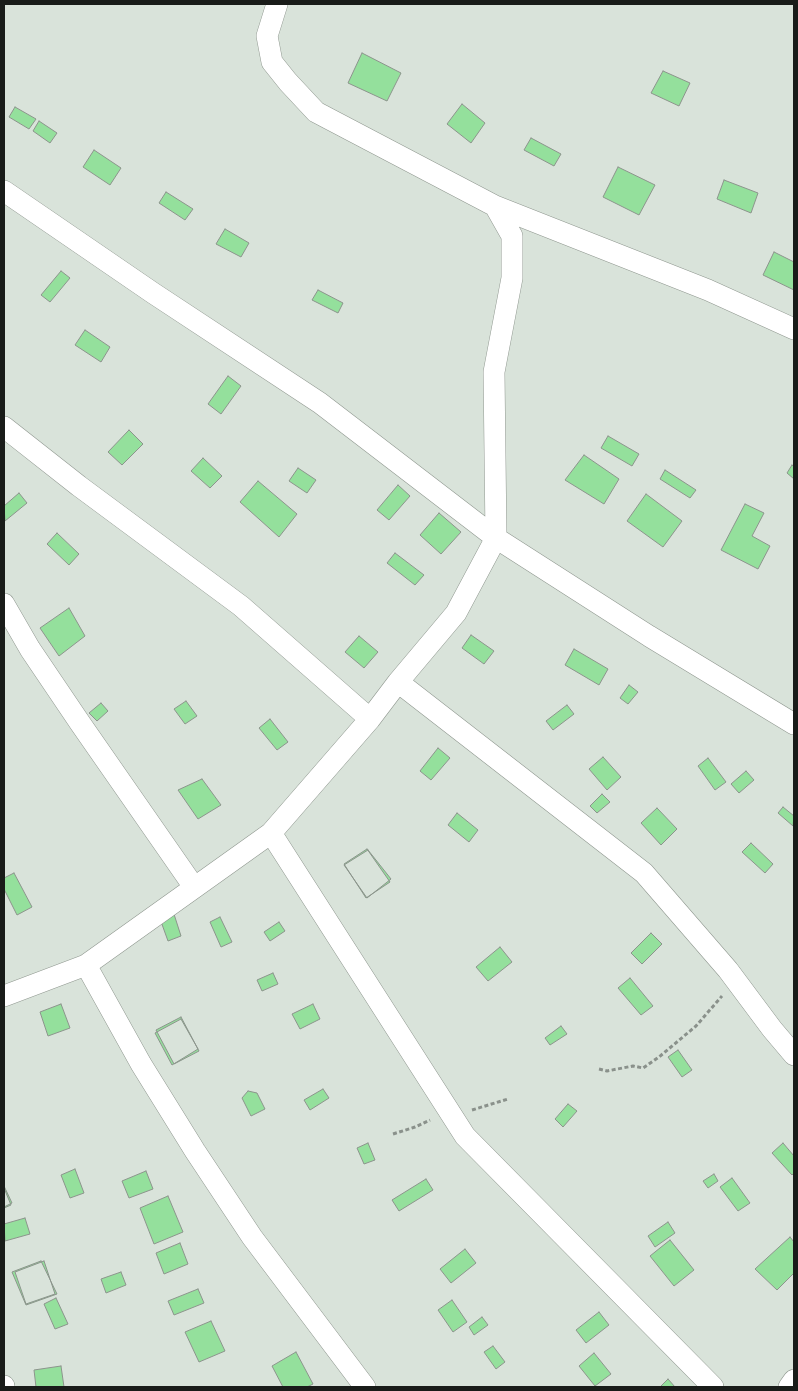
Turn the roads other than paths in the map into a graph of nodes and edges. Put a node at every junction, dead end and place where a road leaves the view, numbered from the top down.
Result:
1 (277, 4) edge
2 (4, 191) edge
3 (494, 206) junction
4 (794, 329) edge
5 (4, 427) edge
6 (496, 538) junction
7 (4, 604) edge
8 (398, 682) junction
9 (370, 719) junction
10 (794, 724) edge
11 (271, 833) junction
12 (194, 887) junction
13 (86, 965) junction
14 (4, 996) edge
15 (794, 1055) edge
16 (794, 1380) edge
17 (365, 1387) edge
18 (713, 1387) edge
19 (789, 1387) edge

1 - 3 street
2 - 6 street
3 - 4 street
3 - 6 street
5 - 9 street
6 - 8 street
6 - 10 street
7 - 12 street
8 - 9 street
8 - 15 street
9 - 11 street
11 - 12 street
11 - 18 street
12 - 13 street
13 - 14 street
13 - 17 street
16 - 19 street

